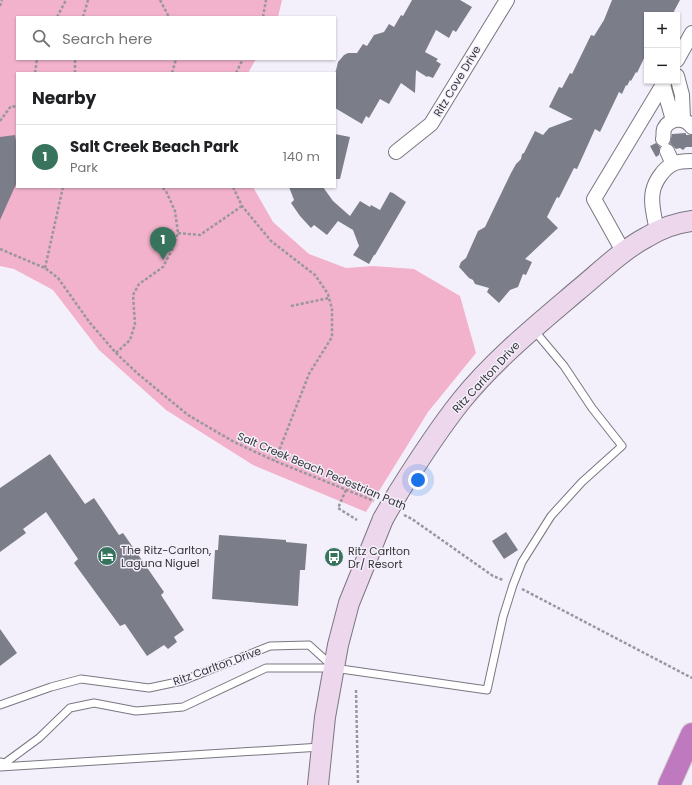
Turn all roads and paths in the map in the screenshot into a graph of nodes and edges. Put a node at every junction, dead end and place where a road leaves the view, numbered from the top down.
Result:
1 (2, 0) edge
2 (66, 0) edge
3 (88, 0) edge
4 (160, 0) edge
5 (266, 0) edge
6 (507, 0) edge
7 (0, 6) edge
8 (58, 16) edge
9 (83, 16) edge
10 (168, 16) edge
11 (263, 16) edge
12 (692, 33) edge
13 (680, 55) edge
14 (37, 60) edge
15 (75, 60) edge
16 (176, 60) edge
17 (242, 60) edge
18 (35, 72) edge
19 (75, 72) edge
20 (172, 72) edge
21 (236, 72) edge
22 (663, 84) edge
23 (664, 84) edge
24 (679, 84) edge
25 (16, 107) edge
26 (0, 121) edge
27 (683, 122) edge
28 (396, 152) dead end
29 (692, 159) edge
30 (673, 164) junction
31 (62, 188) edge
32 (163, 188) edge
33 (233, 188) edge
34 (242, 206) junction
35 (692, 221) edge
36 (657, 232) junction
37 (178, 233) junction
38 (0, 249) edge
39 (624, 253) junction
40 (46, 268) junction
41 (329, 298) junction
42 (291, 306) dead end
43 (533, 328) junction
44 (116, 353) junction
45 (275, 461) junction
46 (346, 490) junction
47 (387, 512) junction
48 (357, 520) dead end
49 (513, 585) junction
50 (334, 668) junction
51 (692, 678) edge
52 (356, 690) dead end
53 (0, 705) edge
54 (692, 734) edge
55 (322, 747) junction
56 (0, 762) edge
57 (0, 767) edge
58 (318, 785) edge
59 (358, 785) edge
60 (669, 785) edge

1 - 7 path
2 - 8 path
3 - 9 path
4 - 10 path
5 - 11 path
6 - 28 street, Ritz Cove Drive
12 - 13 street
14 - 18 path
15 - 19 path
16 - 20 path
17 - 21 path
22 - 39 street
23 - 27 street
24 - 27 street
25 - 26 path
27 - 30 street
29 - 30 street
30 - 36 street
31 - 40 path
32 - 37 path
33 - 34 path
34 - 37 path
34 - 41 path
35 - 36 street, Ritz Carlton Drive
36 - 39 street, Ritz Carlton Drive
37 - 44 path
38 - 40 path, Salt Creek Beach Pedestrian Path
39 - 43 street, Ritz Carlton Drive
40 - 44 path, Salt Creek Beach Pedestrian Path
41 - 42 path
41 - 45 path
43 - 47 street, Ritz Carlton Drive, bridge
43 - 49 lane
44 - 45 path, Salt Creek Beach Pedestrian Path
45 - 46 path, Salt Creek Beach Pedestrian Path
46 - 47 path, Salt Creek Beach Pedestrian Path
46 - 48 path
47 - 49 path, Salt Creek Beach Pedestrian Path
47 - 50 street, Ritz Carlton Drive
49 - 50 lane
49 - 51 path, Salt Creek Beach Pedestrian Path
50 - 53 lane, Ritz Carlton Drive
50 - 55 street, Ritz Carlton Drive
50 - 56 lane, Ritz Carlton Drive
52 - 59 path
54 - 60 highway
55 - 57 lane
55 - 58 street, Ritz Carlton Drive

